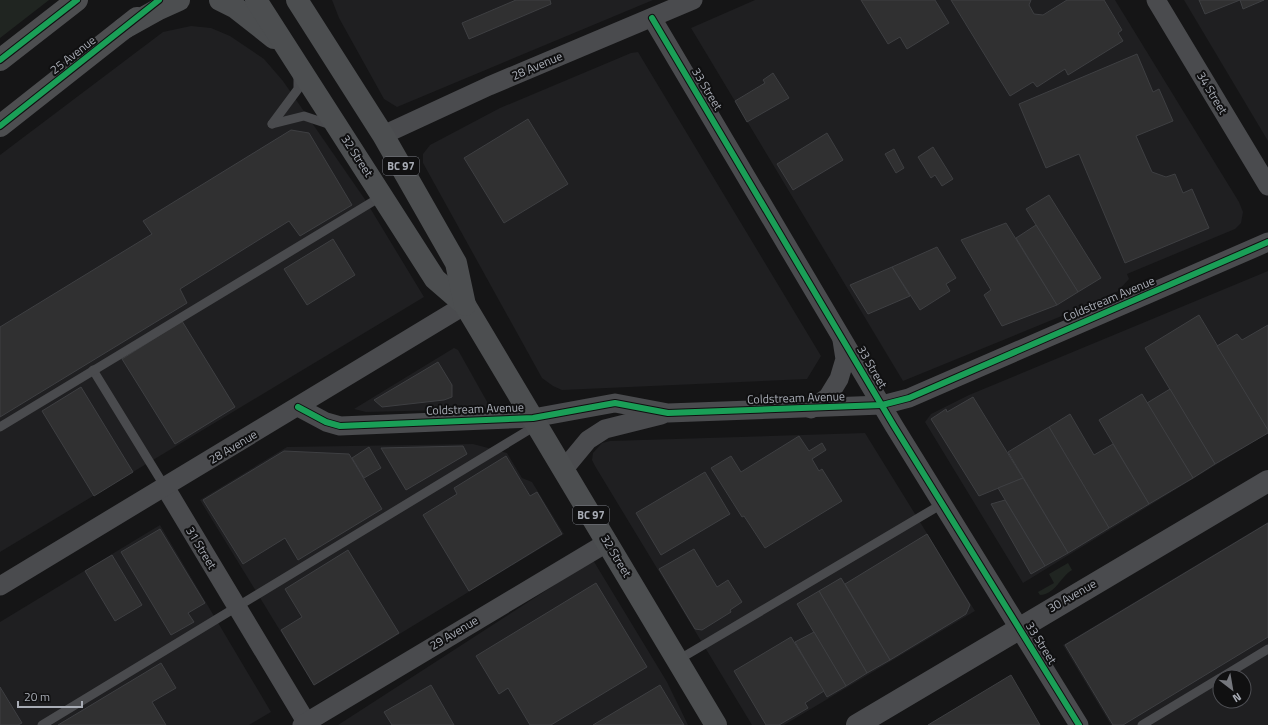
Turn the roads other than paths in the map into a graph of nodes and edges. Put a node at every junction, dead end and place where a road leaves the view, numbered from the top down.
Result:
1 (77, 0) edge
2 (159, 0) edge
3 (180, 0) edge
4 (220, 0) edge
5 (256, 0) edge
6 (297, 0) edge
7 (311, 0) edge
8 (693, 0) edge
9 (1156, 0) edge
10 (652, 18) junction
11 (123, 30) junction
12 (320, 35) junction
13 (19, 46) junction
14 (294, 57) junction
15 (0, 60) edge
16 (0, 70) edge
17 (0, 126) edge
18 (340, 129) junction
19 (383, 135) junction
20 (1268, 186) edge
21 (383, 196) junction
22 (1268, 242) edge
23 (465, 305) junction
24 (842, 337) junction
25 (93, 370) junction
26 (882, 405) junction
27 (298, 407) junction
28 (811, 409) junction
29 (668, 413) junction
30 (535, 422) junction
31 (0, 427) edge
32 (564, 469) junction
33 (1268, 481) edge
34 (165, 487) junction
35 (942, 504) junction
36 (608, 542) junction
37 (0, 586) edge
38 (237, 607) junction
39 (1019, 628) junction
40 (1268, 649) edge
41 (678, 660) junction
42 (1236, 669) edge
43 (1212, 683) edge
44 (306, 724) edge
45 (42, 725) edge
46 (716, 725) edge
47 (858, 725) edge
48 (1079, 725) edge
49 (1142, 725) edge

1 - 13 main road
2 - 11 main road, 25 Avenue
3 - 11 highway
4 - 14 highway
5 - 14 highway, 32 Street / BC 97
6 - 12 highway, 32 Street / BC 97
7 - 12 highway
8 - 10 street, 28 Avenue
9 - 20 street, 34 Street
10 - 19 street, 28 Avenue
10 - 24 street, 33 Street
11 - 17 main road, 25 Avenue
12 - 19 highway, 32 Street / BC 97
13 - 15 main road
13 - 16 main road
14 - 18 highway, 32 Street / BC 97
14 - 18 lane
18 - 21 highway, 32 Street / BC 97
19 - 23 highway, 32 Street / BC 97
21 - 23 highway, 32 Street / BC 97
21 - 25 lane
22 - 26 street, Coldstream Avenue
23 - 27 street, 28 Avenue
23 - 30 highway, 32 Street / BC 97
24 - 26 street, 33 Street
24 - 28 street
25 - 31 lane
25 - 34 lane, 31 Street
26 - 28 street, Coldstream Avenue
26 - 35 street, 33 Street
27 - 30 street, Coldstream Avenue
27 - 34 street, 28 Avenue
28 - 29 street, Coldstream Avenue
29 - 30 street, Coldstream Avenue
29 - 32 street, Coldstream Avenue
30 - 32 highway, 32 Street / BC 97
30 - 38 lane
32 - 36 highway, 32 Street / BC 97
33 - 39 street, 30 Avenue
34 - 37 street, 28 Avenue
34 - 38 street, 31 Street
35 - 39 street, 33 Street
35 - 41 lane
36 - 41 highway, 32 Street / BC 97
36 - 44 street, 29 Avenue
38 - 44 street, 31 Street
38 - 45 lane
39 - 47 street, 30 Avenue
39 - 48 street, 33 Street
40 - 42 lane
41 - 46 highway, 32 Street / BC 97
43 - 49 lane

